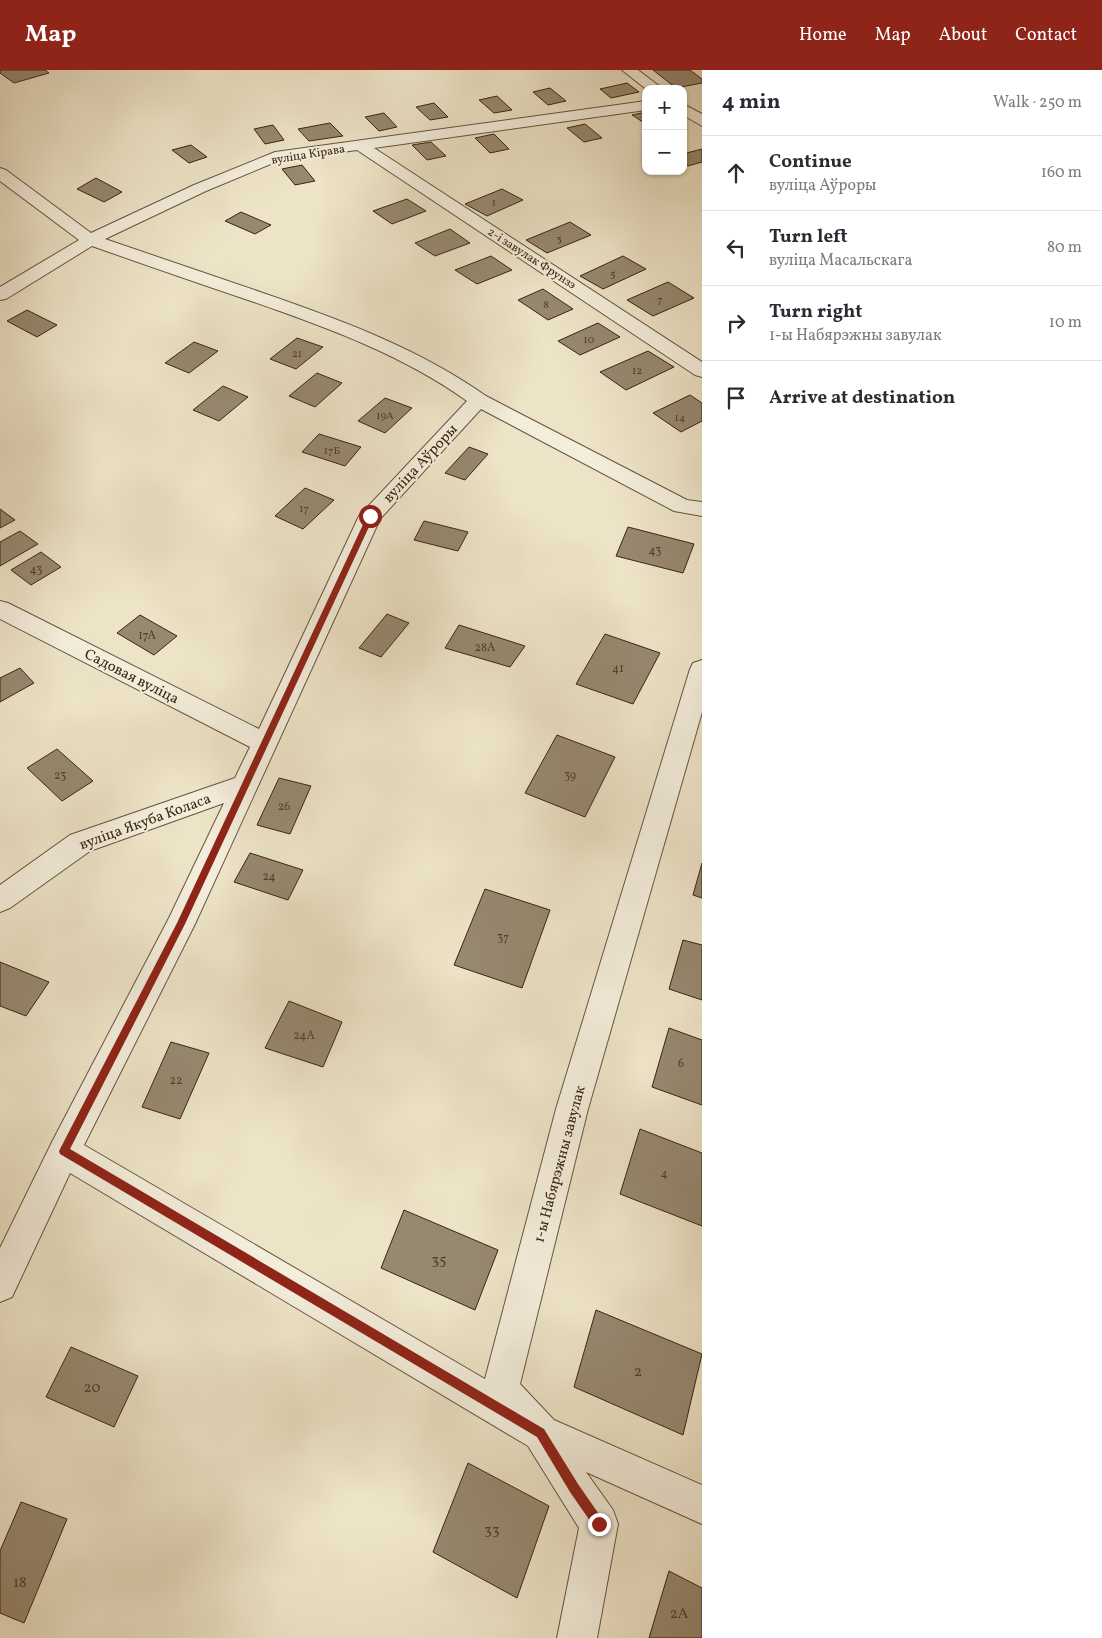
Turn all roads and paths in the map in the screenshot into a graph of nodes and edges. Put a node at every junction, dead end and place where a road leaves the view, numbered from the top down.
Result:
1 (630, 70) edge
2 (651, 85) edge
3 (687, 103) edge
4 (642, 106) edge
5 (702, 121) edge
6 (360, 146) junction
7 (0, 174) edge
8 (90, 240) junction
9 (0, 295) edge
10 (702, 371) edge
11 (479, 400) junction
12 (702, 509) edge
13 (0, 609) edge
14 (702, 669) edge
15 (265, 744) junction
16 (246, 785) junction
17 (0, 900) edge
18 (64, 1151) junction
19 (0, 1284) edge
20 (540, 1433) junction
21 (702, 1505) edge
22 (577, 1638) edge

1 - 2 street
3 - 5 street
4 - 6 street, вуліца Кірава
6 - 8 street, вуліца Кірава
6 - 10 street, 2-і завулак Фрунзэ
7 - 8 street
8 - 9 street, вуліца Кірава
8 - 11 street
11 - 12 street
11 - 15 street, вуліца Аўроры
13 - 15 street, Садовая вуліца
14 - 20 street, 1-ы Набярэжны завулак
15 - 16 street, вуліца Аўроры
16 - 17 street, вуліца Якуба Коласа
16 - 18 street, вуліца Аўроры
18 - 19 street, вуліца Аўроры
18 - 20 street
20 - 21 street
20 - 22 street, 1-ы Набярэжны завулак

